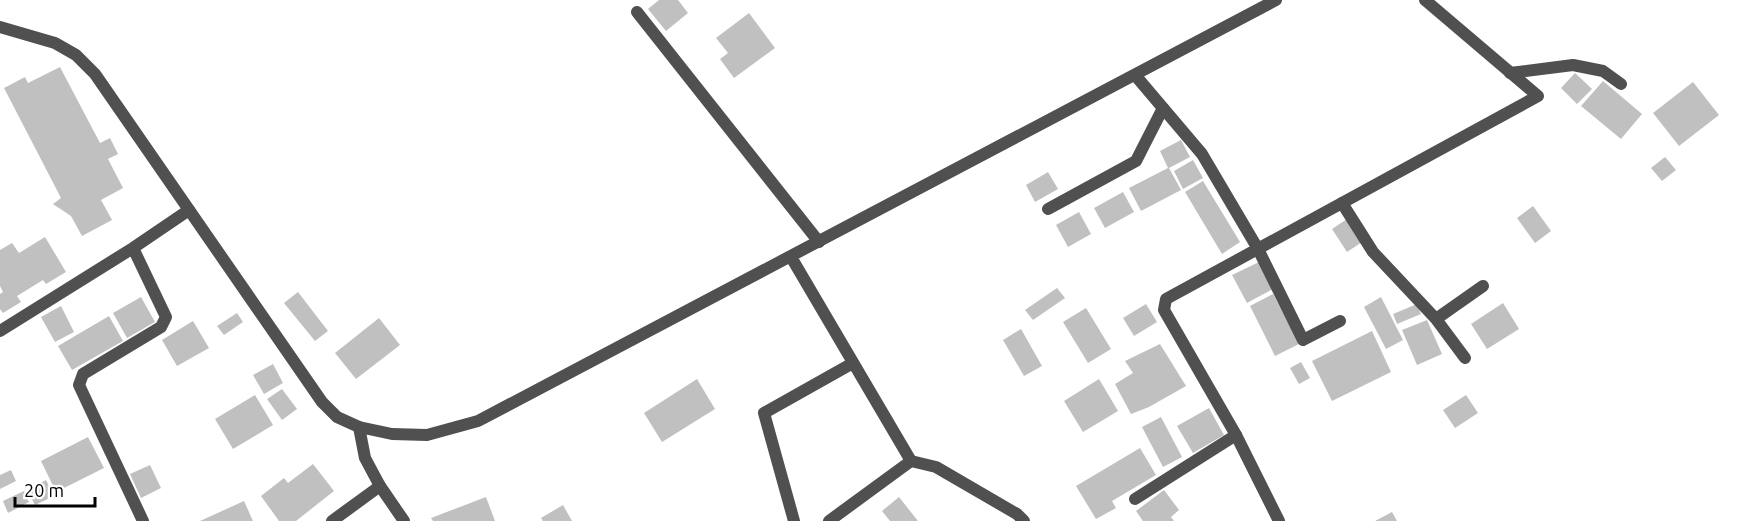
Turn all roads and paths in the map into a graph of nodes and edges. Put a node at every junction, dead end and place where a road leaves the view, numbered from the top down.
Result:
1 (1276, 0) edge
2 (1425, 0) edge
3 (637, 12) dead end
4 (0, 27) edge
5 (1510, 73) junction
6 (1135, 75) junction
7 (1621, 84) dead end
8 (1162, 108) junction
9 (1342, 202) junction
10 (1048, 209) dead end
11 (189, 210) junction
12 (819, 242) junction
13 (133, 248) junction
14 (1257, 249) junction
15 (791, 257) junction
16 (1483, 286) dead end
17 (1436, 318) junction
18 (1340, 321) dead end
19 (0, 331) edge
20 (1465, 358) dead end
21 (853, 363) junction
22 (359, 427) junction
23 (1236, 435) junction
24 (911, 460) junction
25 (380, 486) junction
26 (1135, 499) dead end
27 (143, 521) edge
28 (332, 521) edge
29 (404, 521) edge
30 (794, 521) edge
31 (829, 521) edge
32 (1024, 521) edge
33 (1279, 521) edge

1 - 6 street
2 - 5 street
3 - 12 street
4 - 11 street
5 - 7 street
5 - 9 street
6 - 8 street
6 - 12 street
8 - 10 street
8 - 14 street
9 - 14 street
9 - 17 street
11 - 13 street
11 - 22 street
12 - 15 street
13 - 19 street
13 - 27 street
14 - 18 street
14 - 23 street
15 - 21 street
15 - 22 street
16 - 17 street
17 - 20 street
21 - 24 street
21 - 30 street
22 - 25 street
23 - 26 street
23 - 33 street
24 - 31 street
24 - 32 street
25 - 28 street
25 - 29 street

